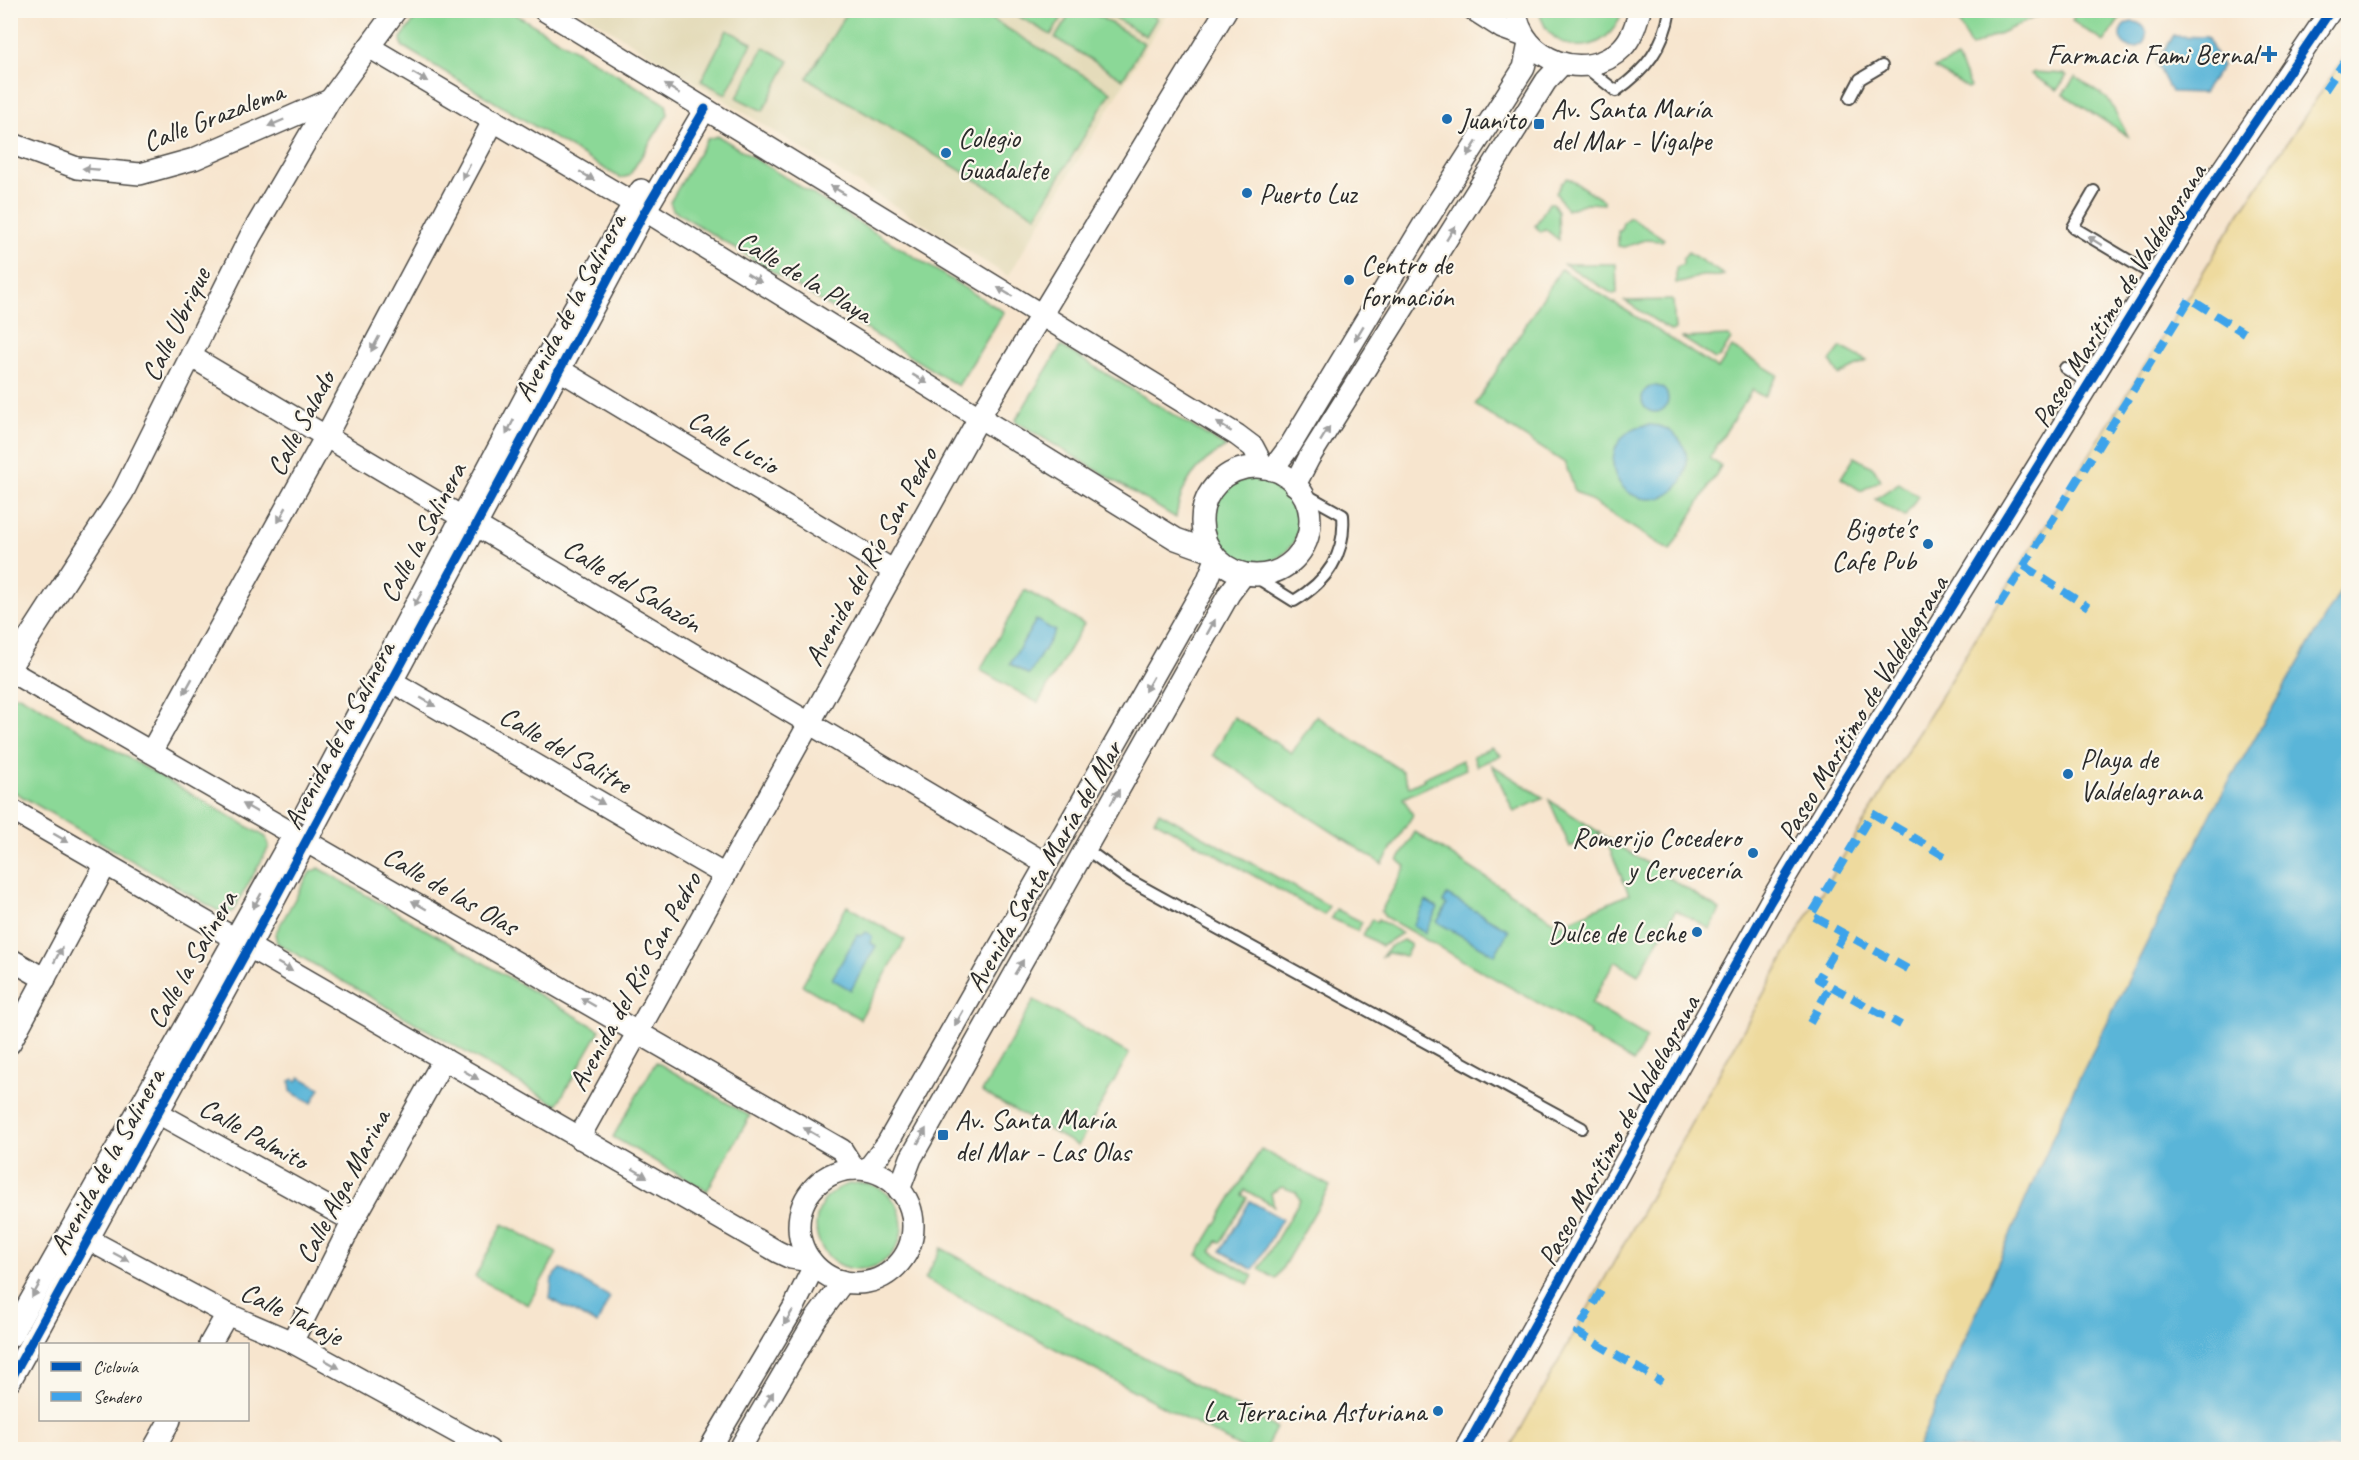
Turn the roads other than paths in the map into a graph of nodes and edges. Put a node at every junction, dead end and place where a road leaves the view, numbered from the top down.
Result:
1 (396, 10) edge
2 (544, 10) edge
3 (1226, 10) edge
4 (1473, 10) edge
5 (1516, 10) edge
6 (1640, 10) edge
7 (1670, 10) edge
8 (2315, 10) edge
9 (2331, 10) edge
10 (1526, 39) junction
11 (369, 47) junction
12 (1562, 64) junction
13 (1584, 66) junction
14 (1882, 66) dead end
15 (1850, 98) dead end
16 (330, 100) junction
17 (699, 106) junction
18 (494, 120) junction
19 (10, 143) edge
20 (2094, 191) dead end
21 (639, 207) junction
22 (2150, 273) junction
23 (1041, 314) junction
24 (192, 357) junction
25 (553, 365) junction
26 (2077, 376) junction
27 (980, 416) junction
28 (326, 436) junction
29 (1268, 469) junction
30 (1298, 488) junction
31 (470, 522) junction
32 (1214, 556) junction
33 (894, 571) junction
34 (1249, 575) junction
35 (10, 669) edge
36 (385, 677) junction
37 (809, 723) junction
38 (151, 752) junction
39 (10, 809) edge
40 (301, 837) junction
41 (1086, 849) junction
42 (1045, 863) junction
43 (106, 864) junction
44 (725, 875) junction
45 (242, 943) junction
46 (10, 959) edge
47 (45, 979) junction
48 (638, 1031) junction
49 (10, 1043) edge
50 (444, 1059) junction
51 (158, 1113) junction
52 (1582, 1128) dead end
53 (579, 1138) junction
54 (860, 1170) junction
55 (899, 1190) junction
56 (353, 1221) junction
57 (69, 1230) junction
58 (88, 1239) junction
59 (812, 1263) junction
60 (843, 1282) junction
61 (226, 1314) junction
62 (10, 1337) edge
63 (292, 1342) junction
64 (211, 1343) edge
65 (10, 1381) edge
66 (169, 1421) edge
67 (153, 1449) edge
68 (489, 1449) edge
69 (710, 1449) edge
70 (739, 1449) edge
71 (1452, 1449) edge
72 (1465, 1449) edge

1 - 11 street, Calle Ubrique
17 -> 2 street
3 - 23 street, Avenida del Río San Pedro
4 - 10 street
5 - 10 street
6 - 13 street
7 - 13 lane
8 - 22 street, Paseo Marítimo de Valdelagrana
9 - 22 street, Paseo Marítimo de Valdelagrana
10 - 12 street
10 -> 29 street
11 - 16 street, Calle Ubrique
11 -> 18 street, Calle de la Playa
12 - 13 street
30 -> 12 street
14 - 15 lane
16 -> 19 street, Calle Grazalema
16 - 24 street, Calle Ubrique
17 - 21 street, Avenida de la Salinera
23 -> 17 street
18 -> 21 street, Calle de la Playa
18 -> 28 street, Calle Salado
22 -> 20 lane
21 - 25 street, Avenida de la Salinera
21 -> 27 street, Calle de la Playa
22 - 26 street, Paseo Marítimo de Valdelagrana
23 - 27 street, Avenida del Río San Pedro
29 -> 23 street
24 - 28 street, Calle del Salazón
24 - 35 street, Calle Ubrique
25 - 31 street, Avenida de la Salinera
25 - 33 street, Calle Lucio
26 - 71 street, Paseo Marítimo de Valdelagrana
26 - 72 street, Paseo Marítimo de Valdelagrana
27 - 32 street, Calle de la Playa
27 - 33 street, Avenida del Río San Pedro
28 - 31 street, Calle del Salazón
28 -> 38 street, Calle Salado
29 - 30 street
29 - 32 street
30 - 34 street
30 - 34 lane
31 - 36 street, Avenida de la Salinera
31 - 37 street, Calle del Salazón
32 - 34 street
32 -> 42 street, Avenida Santa María del Mar
33 - 37 street, Avenida del Río San Pedro
41 -> 34 street, Avenida Santa María del Mar
35 - 38 street, Calle de las Olas
36 - 40 street, Avenida de la Salinera
36 -> 44 street, Calle del Salitre
37 - 42 street, Calle del Salazón
37 - 44 street, Avenida del Río San Pedro
40 -> 38 street, Calle de las Olas
39 -> 43 street
40 - 45 street, Calle la Salinera
48 -> 40 street, Calle de las Olas
41 - 52 lane
55 -> 41 street, Avenida Santa María del Mar
42 -> 54 street, Avenida Santa María del Mar
43 - 45 street
47 -> 43 street
44 - 48 street, Avenida del Río San Pedro
45 -> 50 street
45 - 51 street, Avenida de la Salinera
45 - 57 street, Calle la Salinera
46 - 47 street
47 - 49 street
48 - 53 street, Avenida del Río San Pedro
54 -> 48 street, Calle de las Olas
50 -> 53 street
50 - 56 street, Calle Alga Marina
51 - 56 street, Calle Palmito
51 - 58 street, Avenida de la Salinera
53 -> 59 street
54 - 55 street
54 - 59 street
55 - 60 street
56 - 63 street, Calle Alga Marina
57 - 58 street, Calle Taraje
57 -> 62 street, Calle la Salinera
58 -> 61 street, Calle Taraje
58 - 65 street, Avenida de la Salinera
59 - 60 street
59 -> 69 street
70 -> 60 street
61 - 63 street, Calle Taraje
61 - 64 street
63 -> 68 street, Calle Taraje
66 - 67 street

